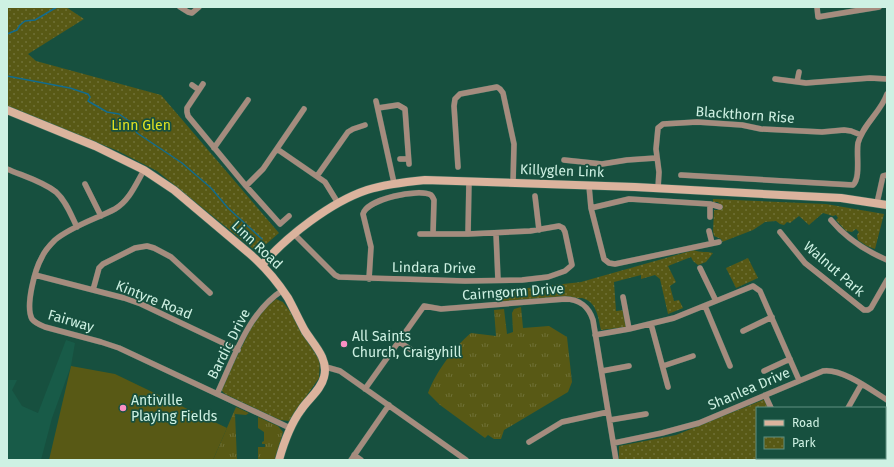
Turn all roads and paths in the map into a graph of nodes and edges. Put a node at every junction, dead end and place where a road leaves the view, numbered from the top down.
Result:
1 (180, 7) edge
2 (199, 7) edge
3 (816, 7) edge
4 (879, 7) edge
5 (799, 72) dead end
6 (775, 79) dead end
7 (887, 79) edge
8 (797, 82) junction
9 (203, 84) dead end
10 (192, 85) dead end
11 (199, 90) junction
12 (887, 94) edge
13 (248, 100) dead end
14 (376, 101) dead end
15 (378, 108) junction
16 (304, 109) dead end
17 (7, 110) edge
18 (365, 125) dead end
19 (861, 135) junction
20 (214, 148) junction
21 (277, 149) junction
22 (656, 158) junction
23 (400, 159) dead end
24 (564, 160) dead end
25 (458, 167) dead end
26 (7, 169) edge
27 (144, 170) junction
28 (681, 175) dead end
29 (887, 175) edge
30 (317, 176) junction
31 (469, 181) junction
32 (394, 183) junction
33 (513, 183) junction
34 (85, 184) dead end
35 (246, 186) junction
36 (589, 186) junction
37 (658, 188) junction
38 (535, 196) dead end
39 (338, 203) junction
40 (877, 203) junction
41 (710, 204) junction
42 (887, 205) edge
43 (720, 207) dead end
44 (591, 208) junction
45 (101, 216) junction
46 (289, 216) dead end
47 (710, 216) dead end
48 (831, 220) dead end
49 (77, 227) junction
50 (539, 230) junction
51 (709, 231) dead end
52 (780, 232) dead end
53 (496, 233) junction
54 (294, 234) junction
55 (420, 234) dead end
56 (432, 234) junction
57 (468, 234) junction
58 (720, 242) dead end
59 (712, 243) junction
60 (887, 260) edge
61 (262, 265) junction
62 (700, 268) dead end
63 (35, 276) junction
64 (369, 279) junction
65 (498, 280) junction
66 (887, 280) edge
67 (93, 290) junction
68 (283, 290) junction
69 (210, 293) dead end
70 (623, 297) dead end
71 (716, 301) junction
72 (705, 306) junction
73 (772, 317) junction
74 (651, 324) junction
75 (629, 329) junction
76 (743, 331) dead end
77 (595, 335) junction
78 (398, 341) junction
79 (238, 350) junction
80 (419, 355) dead end
81 (693, 356) dead end
82 (790, 359) junction
83 (629, 366) dead end
84 (662, 366) junction
85 (730, 366) dead end
86 (326, 367) junction
87 (602, 371) junction
88 (764, 371) dead end
89 (799, 380) junction
90 (861, 385) junction
91 (668, 387) dead end
92 (365, 389) junction
93 (217, 394) junction
94 (765, 395) junction
95 (887, 400) edge
96 (389, 405) junction
97 (771, 407) edge
98 (849, 407) edge
99 (608, 412) junction
100 (646, 414) dead end
101 (610, 420) junction
102 (290, 428) junction
103 (528, 442) dead end
104 (614, 443) junction
105 (353, 458) edge
106 (279, 460) edge
107 (361, 460) edge
108 (466, 460) edge
109 (616, 460) edge

1 - 2 street
3 - 4 street
5 - 8 street
6 - 8 street
7 - 8 street
9 - 11 street
10 - 11 street
11 - 20 street
12 - 19 street
13 - 20 street
14 - 15 street
15 - 23 street
15 - 32 street
16 - 21 street
17 - 27 street, Linn Road
18 - 30 street
19 - 22 street, Blackthorn Rise
19 - 28 street
20 - 35 street
21 - 30 street
21 - 35 street
22 - 24 street
22 - 37 street, Blackthorn Rise
25 - 33 street
26 - 49 street
27 - 45 street, Fairway
27 - 61 street, Linn Road
29 - 40 street
30 - 39 street
31 - 32 street, Killyglen Link
31 - 33 street, Killyglen Link
31 - 57 street
32 - 39 street, Killyglen Link
33 - 36 street, Killyglen Link
34 - 45 street
35 - 46 street
36 - 37 street, Killyglen Link
36 - 44 street
37 - 40 street, Killyglen Link
38 - 50 street
39 - 54 street, Killyglen Link
40 - 42 street, Killyglen Link
41 - 43 street
41 - 44 street
41 - 47 street
44 - 59 street
45 - 49 street, Fairway
48 - 60 street
49 - 63 street, Fairway
50 - 53 street, Lindara Drive
50 - 65 street, Lindara Drive
51 - 59 street
52 - 66 street, Walnut Park
53 - 57 street, Lindara Drive
53 - 65 street, Lindara Drive
54 - 61 street, Killyglen Link
54 - 64 street, Lindara Drive
55 - 56 street, Lindara Drive
56 - 57 street, Lindara Drive
56 - 64 street
58 - 59 street
61 - 68 street, Linn Road
62 - 71 street
63 - 67 street, Kintyre Road
63 - 93 street, Fairway
64 - 65 street, Lindara Drive
67 - 69 street
67 - 79 street, Kintyre Road
68 - 79 street, Bardic Drive
68 - 86 street, Linn Road
70 - 75 street
71 - 72 street
71 - 73 street
72 - 74 street
72 - 85 street
73 - 76 street
73 - 82 street
74 - 75 street
74 - 84 street
75 - 77 street
77 - 78 street, Cairngorm Drive
77 - 87 street, Cairngorm Drive
78 - 80 street
78 - 92 street
79 - 93 street, Bardic Drive
81 - 84 street
82 - 88 street
82 - 89 street
83 - 87 street
84 - 91 street
86 - 92 street
86 - 102 street
87 - 99 street, Cairngorm Drive
89 - 90 street, Shanlea Drive
89 - 94 street, Shanlea Drive
90 - 95 street, Shanlea Drive
90 - 98 street
92 - 96 street
93 - 102 street, Fairway
94 - 97 street
94 - 104 street, Shanlea Drive
96 - 105 street
96 - 108 street
99 - 101 street, Cairngorm Drive
99 - 103 street
100 - 101 street
101 - 104 street, Cairngorm Drive
102 - 106 street
104 - 109 street, Cairngorm Drive
105 - 107 street

